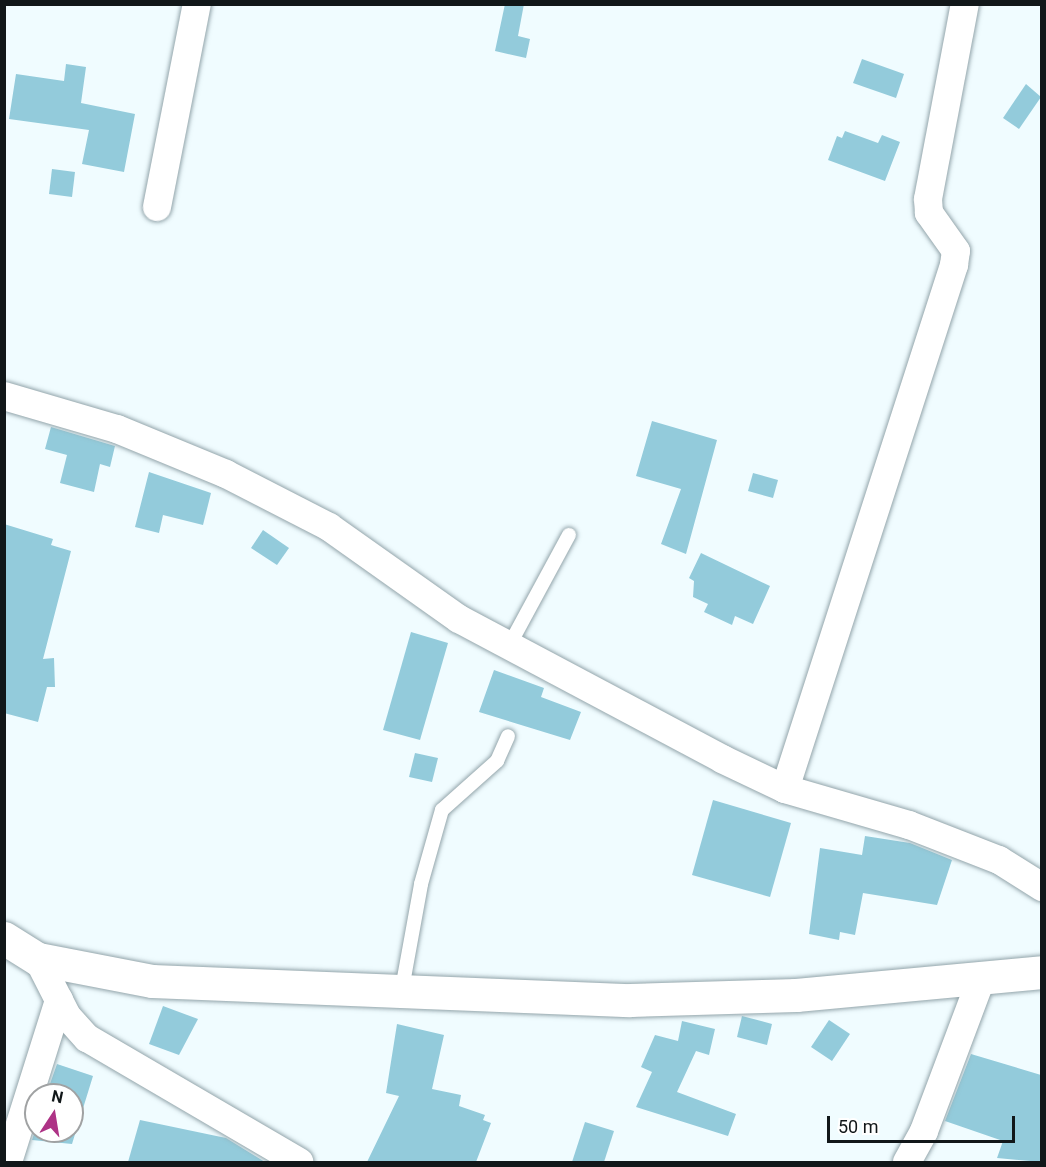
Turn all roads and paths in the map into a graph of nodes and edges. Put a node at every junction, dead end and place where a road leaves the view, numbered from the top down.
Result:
1 (197, 4) edge
2 (965, 4) edge
3 (158, 207) dead end
4 (4, 396) edge
5 (569, 535) dead end
6 (510, 644) junction
7 (508, 736) dead end
8 (785, 789) junction
9 (1041, 887) edge
10 (4, 938) edge
11 (38, 959) junction
12 (1041, 972) edge
13 (981, 979) junction
14 (402, 989) junction
15 (59, 1000) junction
16 (8, 1162) edge
17 (299, 1162) edge
18 (907, 1162) edge

1 - 3 street
2 - 8 street
4 - 6 street
5 - 6 lane
6 - 8 street
7 - 14 lane
8 - 9 street
10 - 11 street
11 - 14 street
11 - 15 street
12 - 13 street
13 - 14 street
13 - 18 street
15 - 16 street
15 - 17 street

